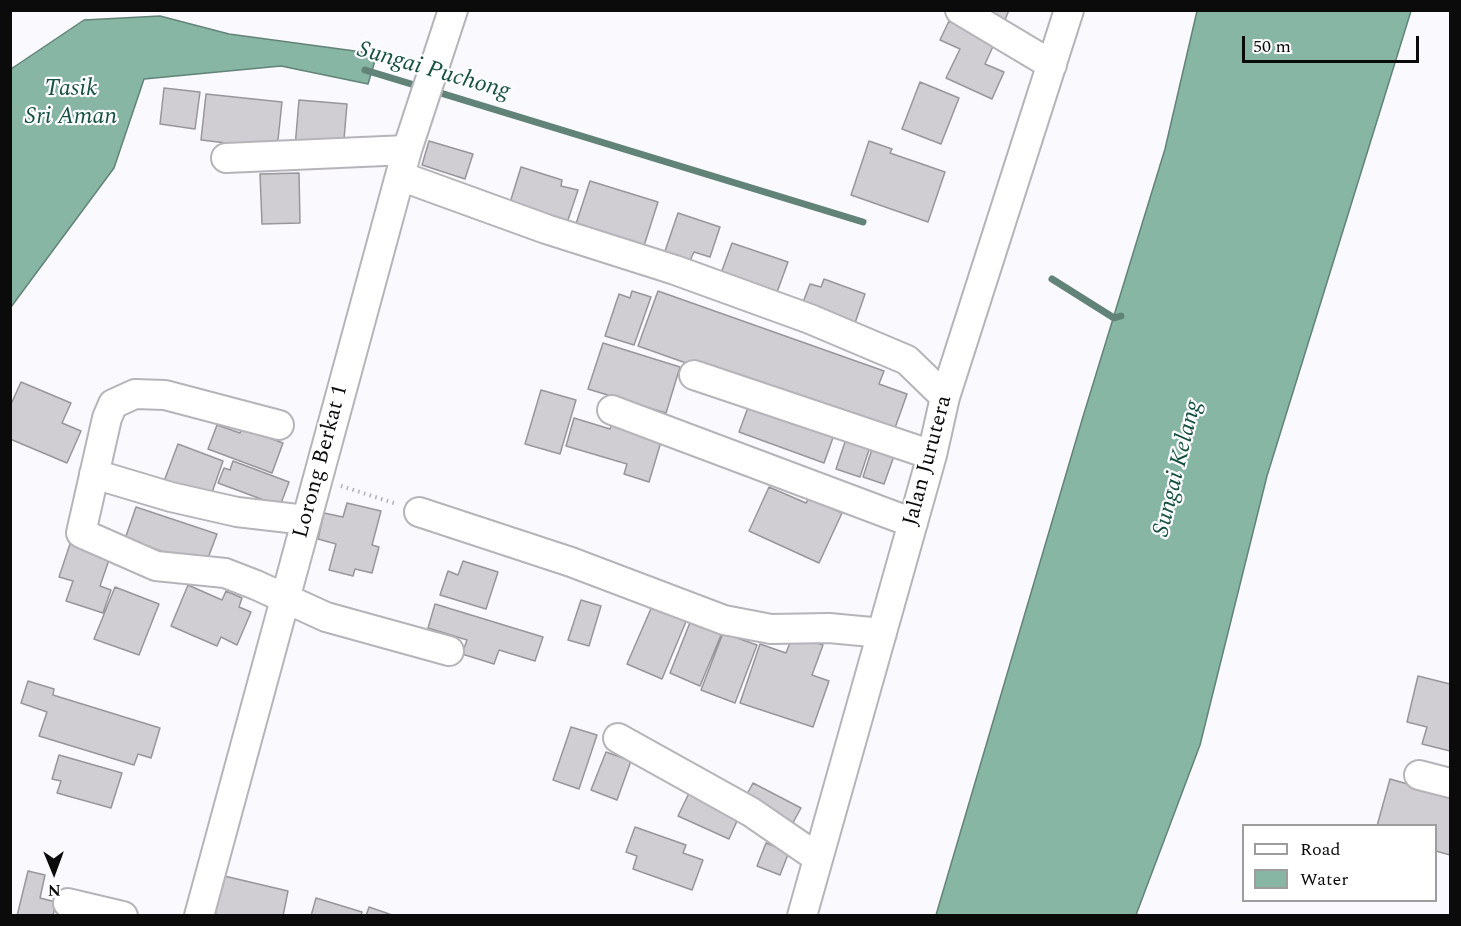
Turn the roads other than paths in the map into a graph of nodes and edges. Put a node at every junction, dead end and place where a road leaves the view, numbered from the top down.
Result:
1 (453, 10) edge
2 (960, 10) edge
3 (1069, 10) edge
4 (1052, 65) junction
5 (226, 158) dead end
6 (404, 163) junction
7 (694, 375) dead end
8 (945, 397) junction
9 (612, 410) dead end
10 (279, 425) dead end
11 (932, 455) junction
12 (94, 474) junction
13 (419, 512) road end
14 (306, 520) junction
15 (913, 523) junction
16 (285, 598) junction
17 (882, 633) junction
18 (449, 651) dead end
19 (618, 738) dead end
20 (1419, 776) dead end
21 (1450, 783) edge
22 (818, 858) junction
23 (68, 903) dead end
24 (123, 915) edge
25 (199, 915) edge
26 (802, 915) edge

1 - 6 street, Lorong Berkat 1
2 - 4 street
3 - 4 street, Jalan Jurutera
4 - 8 street, Jalan Jurutera
5 - 6 street
6 - 8 street
6 - 14 street, Lorong Berkat 1
7 - 11 street
8 - 11 street, Jalan Jurutera
9 - 15 street
10 - 12 street
11 - 15 street, Jalan Jurutera
12 - 14 street
12 - 16 street
13 - 17 street
14 - 16 street, Lorong Berkat 1
15 - 17 street, Jalan Jurutera
16 - 18 street
16 - 25 street, Lorong Berkat 1
17 - 22 street, Jalan Jurutera
19 - 22 street
20 - 21 street
22 - 26 street, Jalan Jurutera
23 - 24 street

